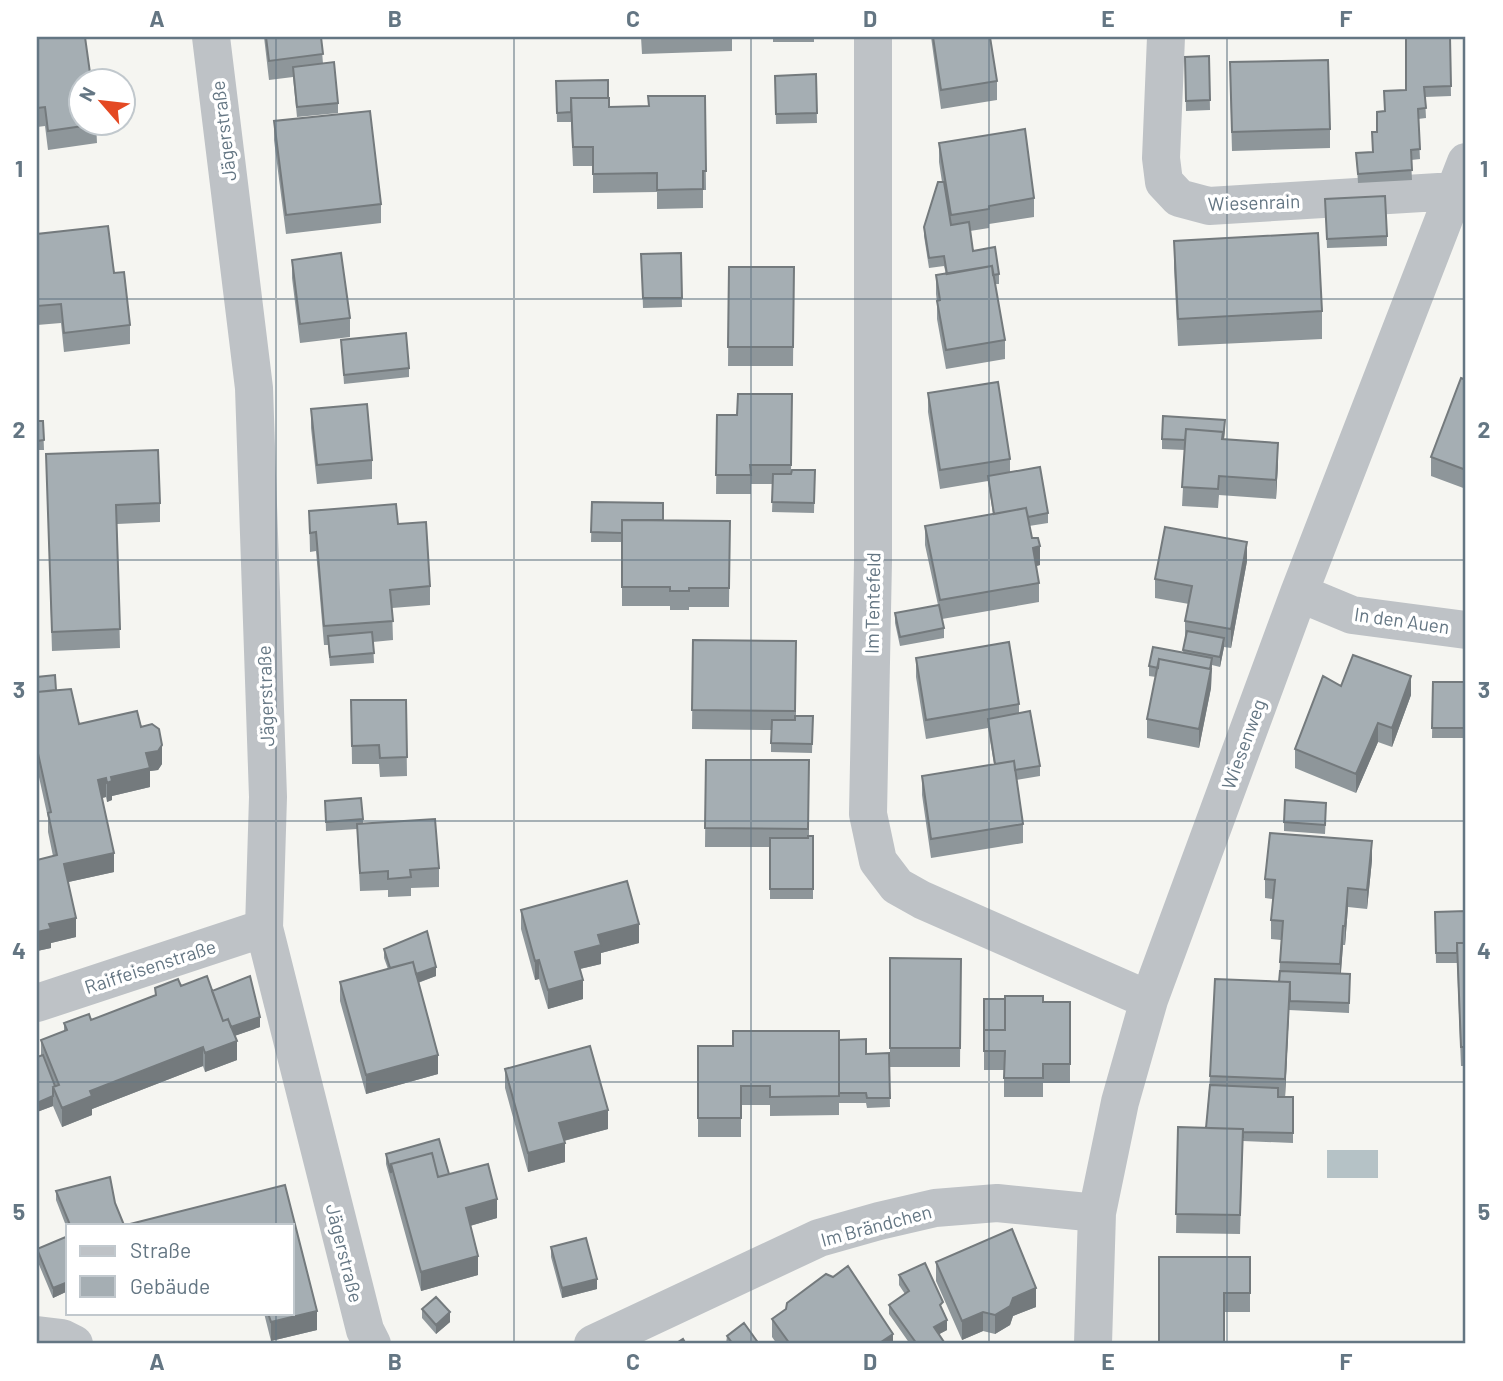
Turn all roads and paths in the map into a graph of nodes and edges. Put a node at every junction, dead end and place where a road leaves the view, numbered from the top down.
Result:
1 (211, 37) edge
2 (873, 37) edge
3 (1166, 37) edge
4 (1461, 176) edge
5 (1299, 593) junction
6 (1466, 630) edge
7 (264, 928) junction
8 (1149, 1000) junction
9 (37, 1003) edge
10 (1097, 1213) junction
11 (37, 1335) edge
12 (74, 1344) edge
13 (372, 1344) edge
14 (593, 1344) edge
15 (1093, 1344) edge

1 - 7 street, Jägerstraße
2 - 8 street, Im Tentefeld
3 - 4 street, Wiesenrain
4 - 5 street, Wiesenweg
5 - 6 street, In den Auen
5 - 8 street, Wiesenweg
7 - 9 street, Raiffeisenstraße
7 - 13 street, Jägerstraße
8 - 10 street, Wiesenweg
10 - 14 street, Im Brändchen
10 - 15 street, Wiesenweg
11 - 12 street

